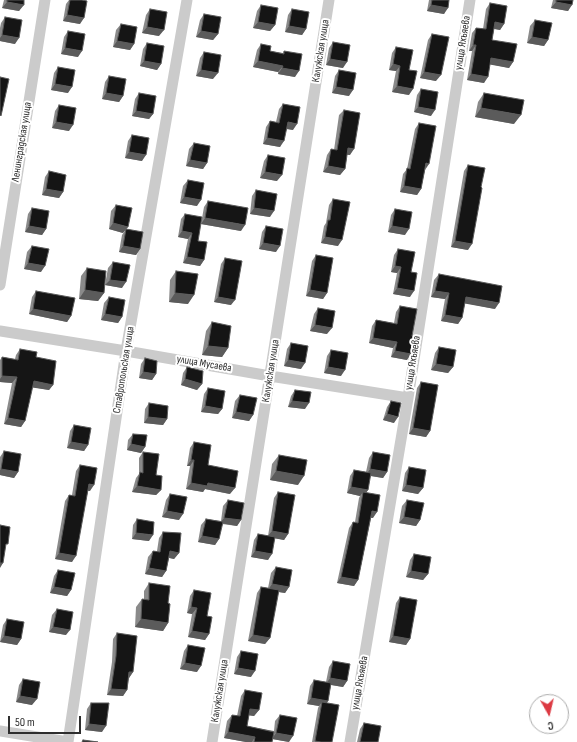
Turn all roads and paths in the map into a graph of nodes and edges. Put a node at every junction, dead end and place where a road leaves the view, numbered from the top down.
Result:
1 (45, 0) edge
2 (187, 0) edge
3 (329, 0) edge
4 (470, 0) edge
5 (0, 285) edge
6 (0, 331) edge
7 (126, 350) junction
8 (270, 376) junction
9 (408, 398) junction
10 (0, 731) edge
11 (68, 742) edge
12 (212, 742) edge
13 (350, 742) edge

1 - 5 street, Ленинградская улица
2 - 7 street, Ставропольская улица
3 - 8 street, Калужская улица
4 - 9 street, улица Яхъяева
6 - 7 street, улица Мусаева
7 - 8 street, улица Мусаева
7 - 11 street, Ставропольская улица
8 - 9 street, улица Мусаева
8 - 12 street, Калужская улица
9 - 13 street, улица Яхъяева
10 - 11 street

